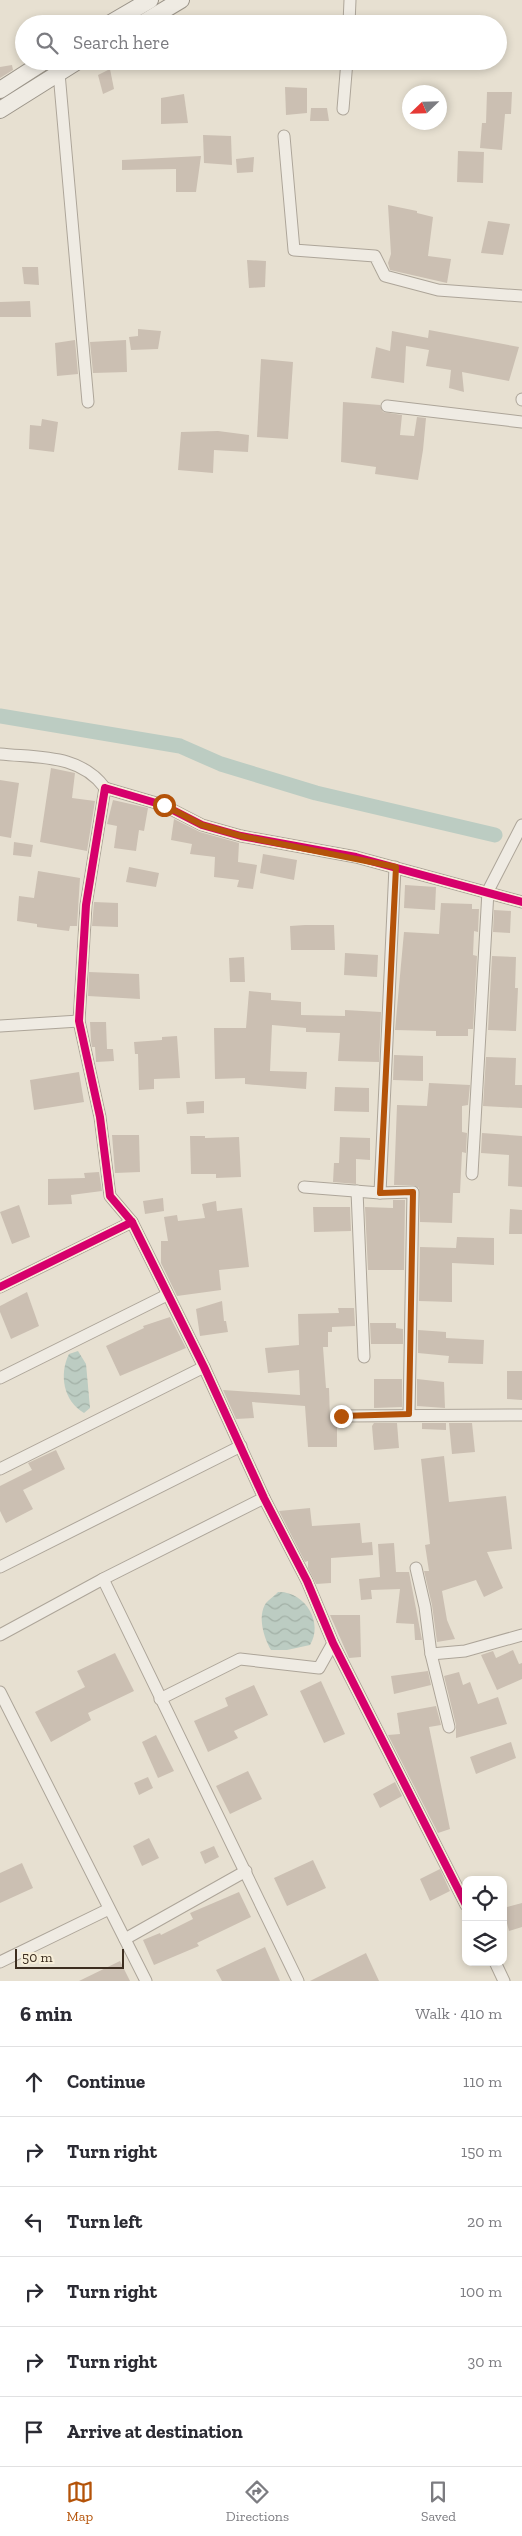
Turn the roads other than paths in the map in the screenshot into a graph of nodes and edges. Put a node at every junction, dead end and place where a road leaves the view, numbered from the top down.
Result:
1 (150, 0) edge
2 (181, 0) edge
3 (350, 0) edge
4 (124, 15) edge
5 (156, 15) edge
6 (349, 15) edge
7 (31, 70) edge
8 (64, 70) edge
9 (345, 70) edge
10 (59, 73) junction
11 (0, 90) edge
12 (343, 109) dead end
13 (0, 110) edge
14 (284, 136) dead end
15 (522, 296) edge
16 (88, 402) dead end
17 (387, 406) dead end
18 (522, 422) edge
19 (0, 754) edge
20 (105, 788) junction
21 (522, 825) edge
22 (396, 867) junction
23 (488, 892) junction
24 (522, 902) edge
25 (79, 1021) junction
26 (0, 1026) edge
27 (472, 1174) dead end
28 (304, 1187) dead end
29 (356, 1191) junction
30 (380, 1193) junction
31 (132, 1222) junction
32 (0, 1287) edge
33 (167, 1295) junction
34 (364, 1357) dead end
35 (204, 1367) junction
36 (0, 1378) edge
37 (409, 1414) junction
38 (522, 1415) edge
39 (341, 1416) dead end
40 (241, 1446) junction
41 (0, 1469) edge
42 (264, 1498) junction
43 (0, 1567) edge
44 (416, 1568) dead end
45 (103, 1579) junction
46 (0, 1634) edge
47 (522, 1635) edge
48 (333, 1643) junction
49 (431, 1654) junction
50 (0, 1692) edge
51 (160, 1699) junction
52 (449, 1727) dead end
53 (246, 1871) junction
54 (462, 1897) edge
55 (109, 1909) junction
56 (125, 1939) junction
57 (0, 1962) edge
58 (496, 1966) edge
59 (146, 1981) edge
60 (298, 1981) edge
61 (504, 1981) edge

1 - 4 main road
2 - 5 main road
3 - 6 street
7 - 11 main road
8 - 10 main road
9 - 12 street
10 - 13 main road
10 - 16 street
14 - 15 street
17 - 18 street
19 - 20 street
20 - 22 street
20 - 25 street
21 - 23 street
22 - 23 street
22 - 30 street
23 - 24 street
23 - 27 street
25 - 26 street
25 - 31 street
28 - 29 street
29 - 30 street
29 - 34 street
30 - 37 street
31 - 32 street
31 - 33 street
33 - 35 street
33 - 36 street
35 - 40 street
35 - 41 street
37 - 38 street
37 - 39 street
40 - 42 street
40 - 43 street
42 - 45 street
42 - 48 street
44 - 49 street
45 - 46 street
45 - 51 street
47 - 49 street
48 - 51 street
48 - 54 street
49 - 52 street
50 - 55 street
51 - 53 street
53 - 56 street
53 - 60 street
55 - 56 street
55 - 57 street
56 - 59 street
58 - 61 street

